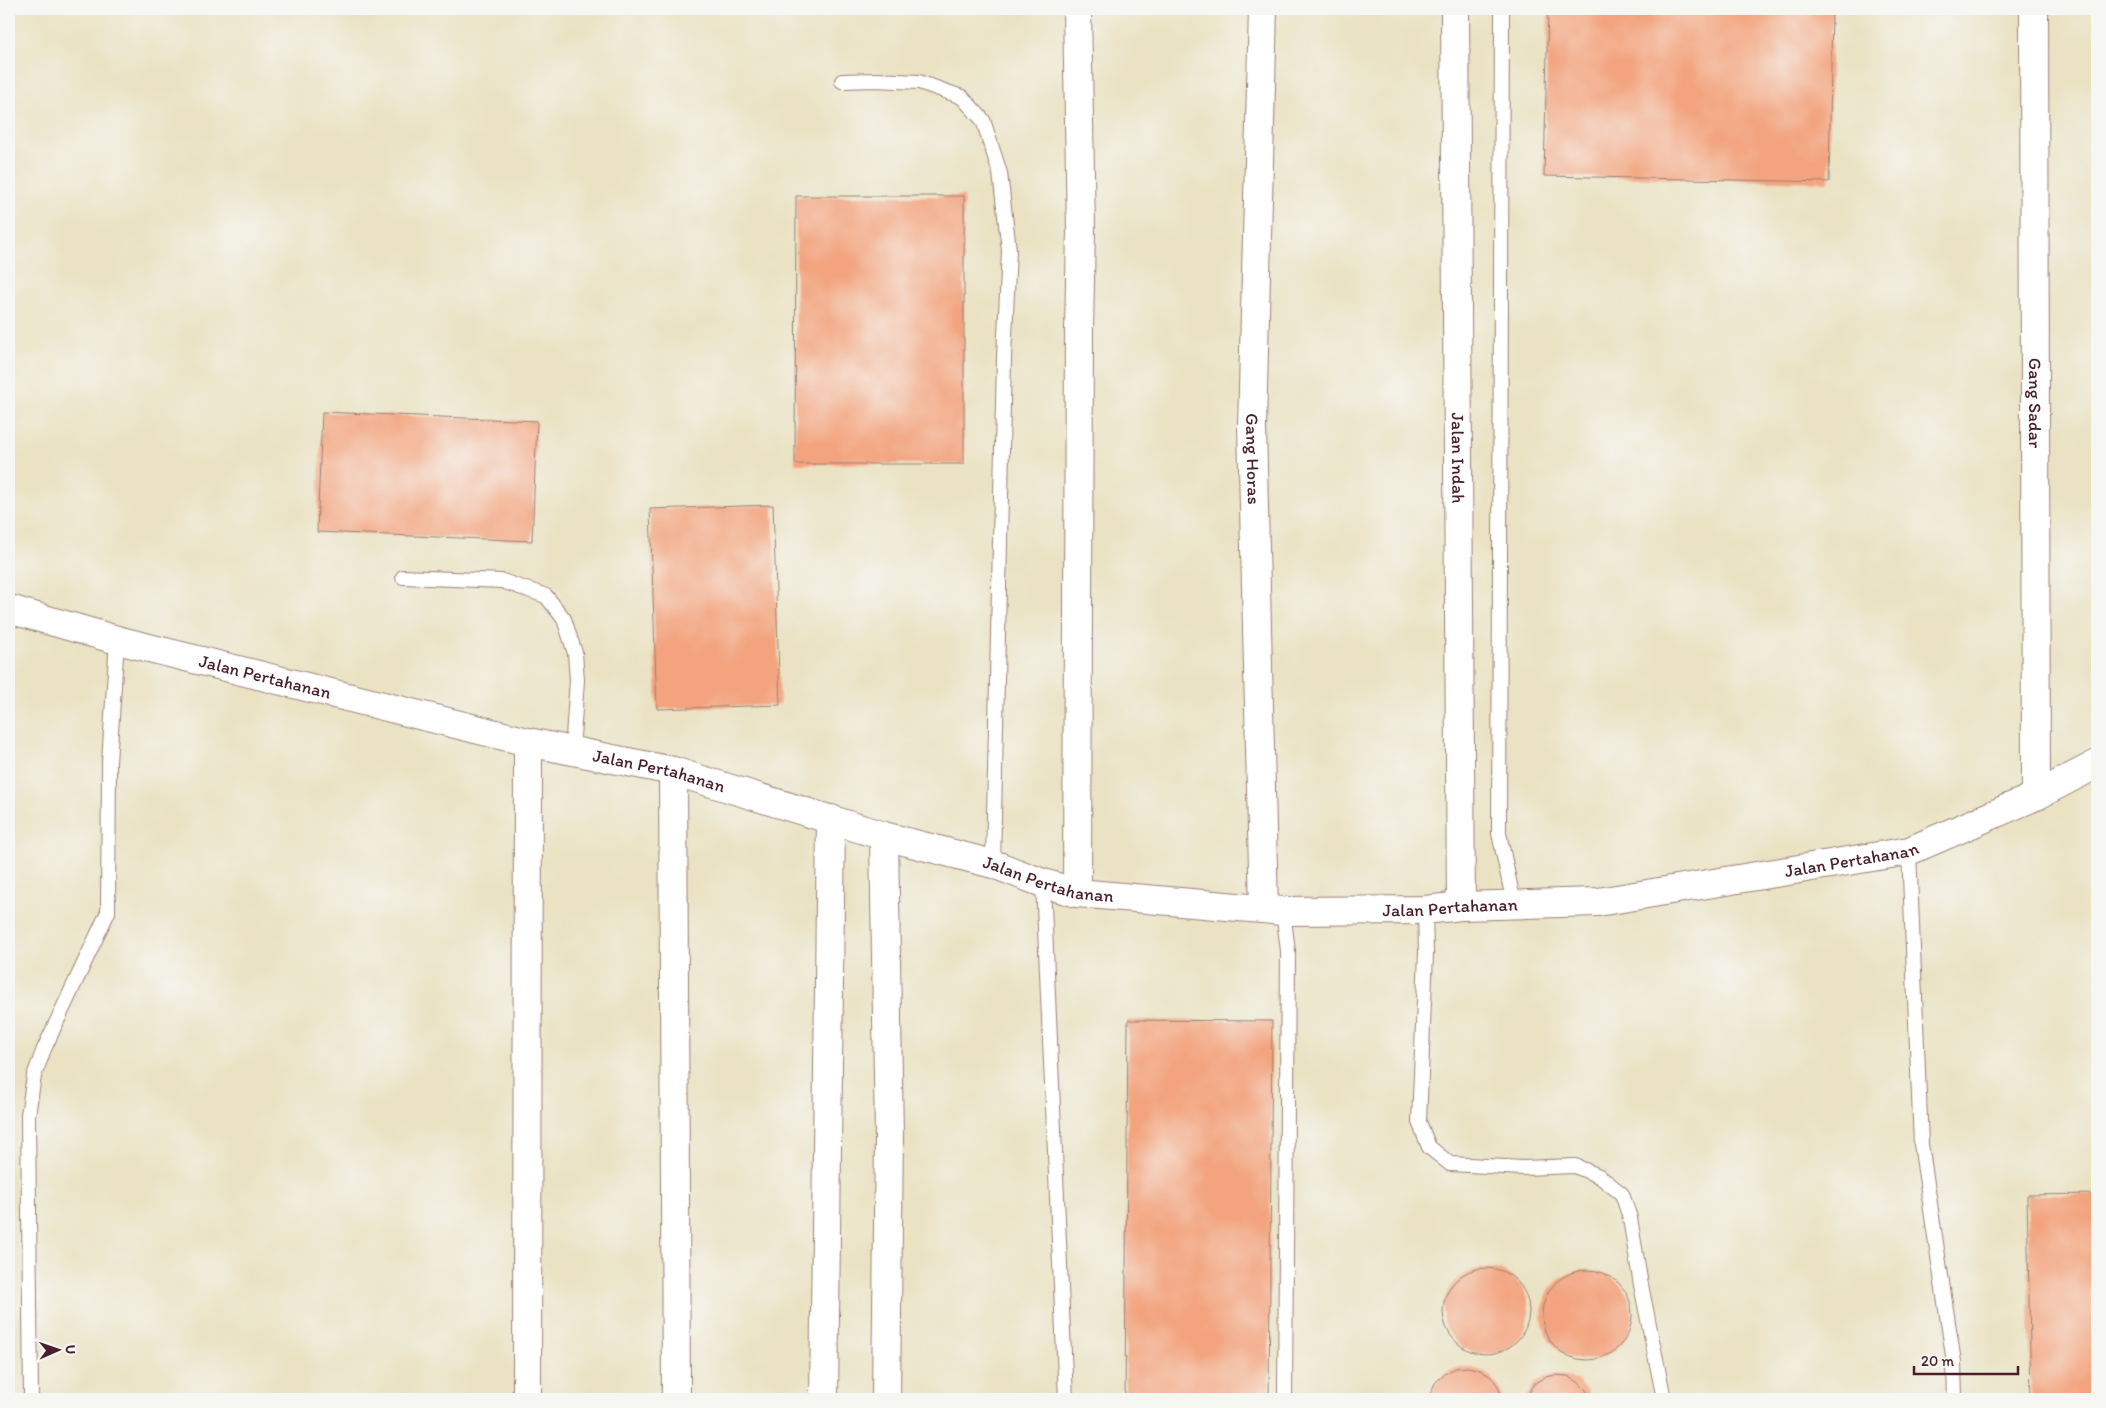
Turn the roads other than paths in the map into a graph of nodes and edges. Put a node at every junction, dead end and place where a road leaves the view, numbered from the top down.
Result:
1 (1077, 9) edge
2 (1263, 9) edge
3 (1455, 9) edge
4 (1502, 9) edge
5 (2034, 9) edge
6 (842, 81) dead end
7 (403, 577) dead end
8 (9, 609) edge
9 (117, 640) junction
10 (528, 742) junction
11 (572, 751) junction
12 (2097, 764) edge
13 (673, 771) junction
14 (2036, 796) junction
15 (831, 819) junction
16 (884, 836) junction
17 (1909, 851) junction
18 (993, 864) junction
19 (1043, 883) junction
20 (1077, 894) junction
21 (1514, 904) junction
22 (1460, 906) junction
23 (1274, 910) junction
24 (1425, 910) junction
25 (32, 1399) edge
26 (527, 1399) edge
27 (676, 1399) edge
28 (824, 1399) edge
29 (886, 1399) edge
30 (1066, 1399) edge
31 (1285, 1399) edge
32 (1664, 1399) edge
33 (1955, 1399) edge

1 - 20 street
2 - 23 street, Gang Horas
3 - 22 street, Jalan Indah
4 - 21 lane
5 - 14 street, Gang Sadar
6 - 18 lane
7 - 11 lane
8 - 9 street, Jalan Pertahanan
9 - 10 street, Jalan Pertahanan
9 - 25 lane
10 - 11 street, Jalan Pertahanan
10 - 26 street
11 - 13 street, Jalan Pertahanan
12 - 14 street, Jalan Pertahanan
13 - 15 street, Jalan Pertahanan
13 - 27 street
14 - 17 street, Jalan Pertahanan
15 - 16 street, Jalan Pertahanan
15 - 28 street
16 - 18 street, Jalan Pertahanan
16 - 29 street
17 - 21 street, Jalan Pertahanan
17 - 33 lane
18 - 19 street, Jalan Pertahanan
19 - 20 street, Jalan Pertahanan
19 - 30 lane
20 - 23 street, Jalan Pertahanan
21 - 22 street, Jalan Pertahanan
22 - 24 street, Jalan Pertahanan
23 - 24 street, Jalan Pertahanan
23 - 31 lane
24 - 32 lane

